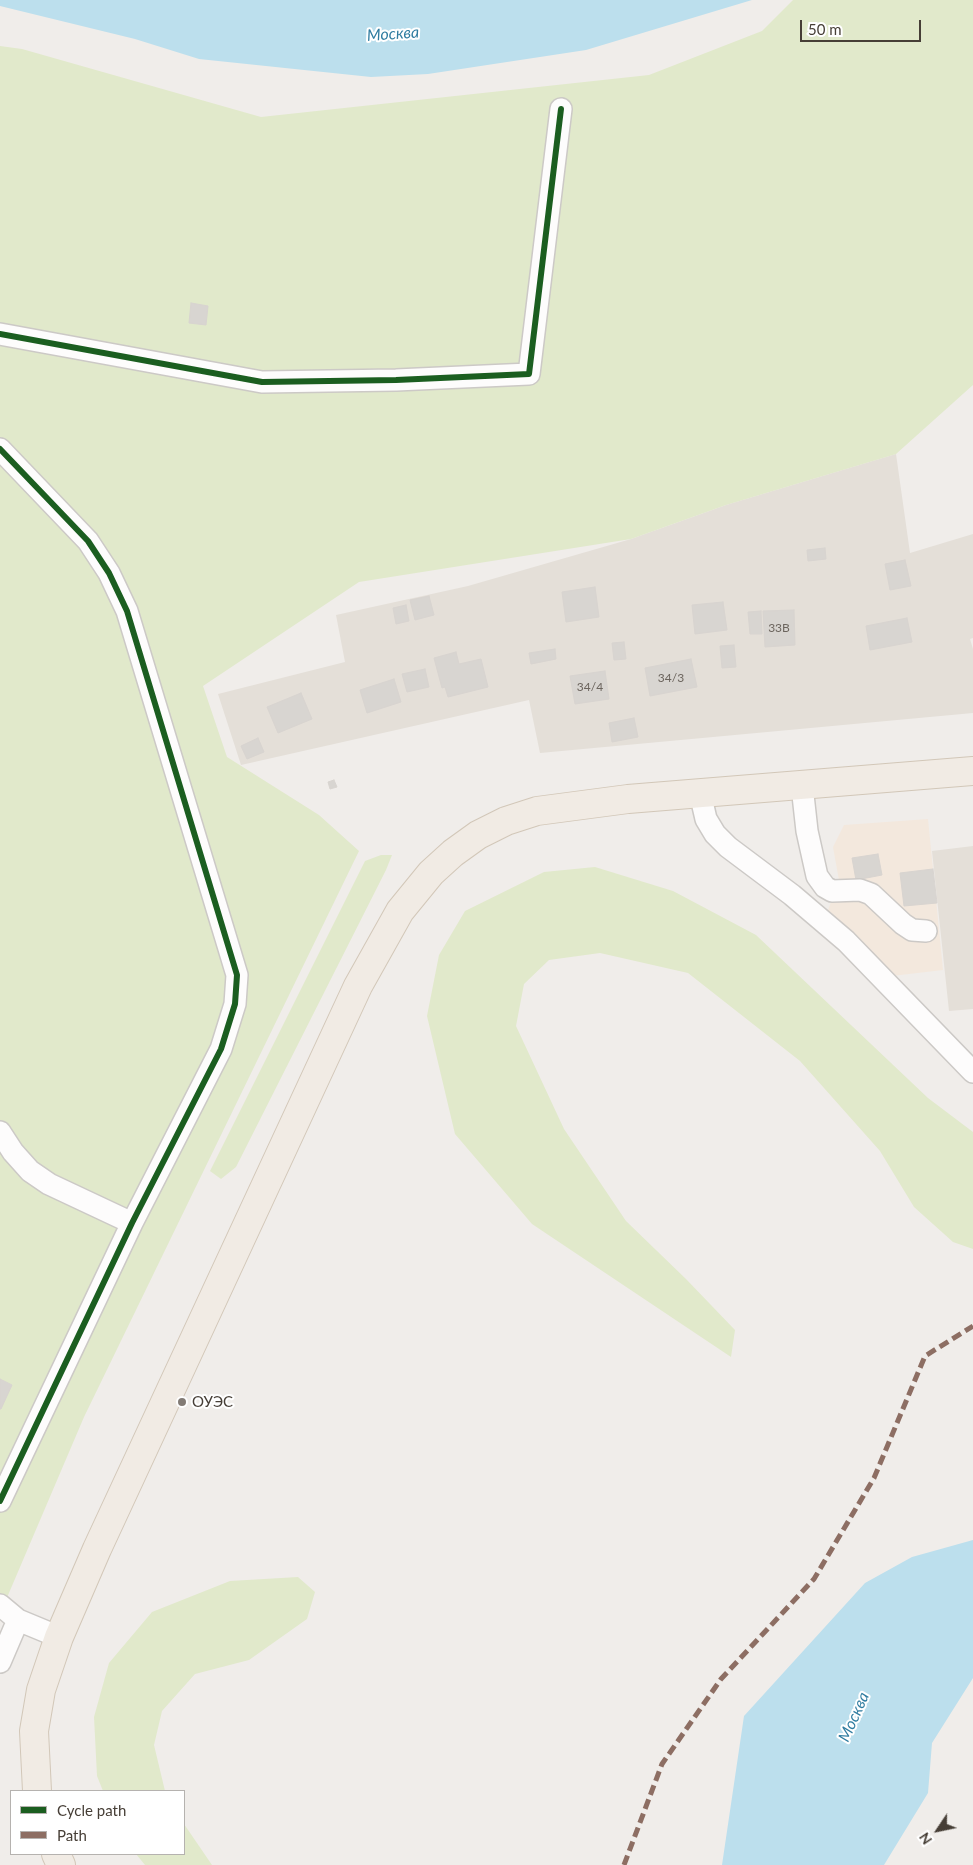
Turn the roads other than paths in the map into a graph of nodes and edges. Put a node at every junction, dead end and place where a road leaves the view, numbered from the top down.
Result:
1 (561, 109) dead end
2 (0, 334) edge
3 (0, 449) edge
4 (973, 771) edge
5 (802, 786) junction
6 (700, 793) junction
7 (823, 883) junction
8 (802, 903) junction
9 (926, 931) dead end
10 (973, 1072) edge
11 (0, 1132) edge
12 (132, 1223) junction
13 (0, 1501) edge
14 (0, 1605) edge
15 (18, 1620) junction
16 (59, 1638) junction
17 (0, 1662) edge
18 (37, 1790) edge

1 - 2 street
3 - 12 street
4 - 5 main road
5 - 6 main road
5 - 7 street
6 - 8 street
6 - 16 main road
7 - 8 street
7 - 9 street
8 - 10 street
11 - 12 street
12 - 13 street
14 - 15 street
15 - 16 street
15 - 17 street
16 - 18 main road

